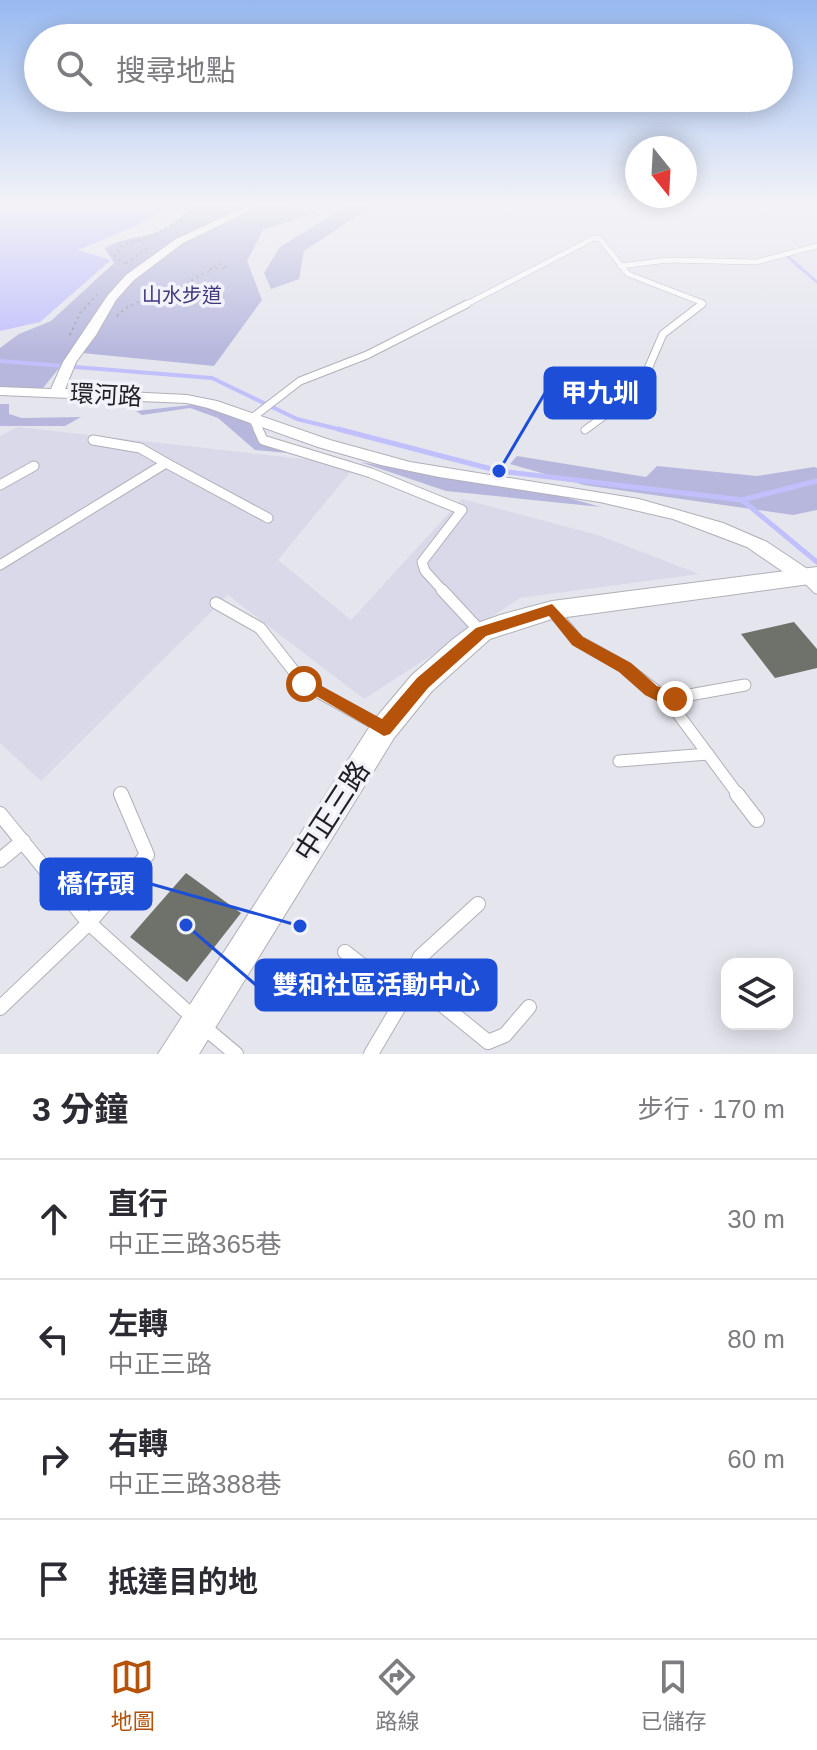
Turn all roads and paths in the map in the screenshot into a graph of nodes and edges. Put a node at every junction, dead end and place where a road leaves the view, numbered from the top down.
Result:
1 (115, 255) edge
2 (155, 255) edge
3 (558, 255) edge
4 (612, 255) edge
5 (782, 255) edge
6 (125, 264) dead end
7 (620, 266) junction
8 (213, 270) dead end
9 (101, 317) junction
10 (58, 388) junction
11 (0, 391) edge
12 (257, 414) junction
13 (585, 430) dead end
14 (93, 440) dead end
15 (166, 463) junction
16 (34, 466) dead end
17 (0, 485) edge
18 (268, 518) dead end
19 (0, 565) edge
20 (813, 579) edge
21 (216, 603) dead end
22 (552, 610) junction
23 (481, 632) junction
24 (745, 685) dead end
25 (667, 699) junction
26 (384, 729) junction
27 (708, 754) junction
28 (619, 761) dead end
29 (121, 793) dead end
30 (0, 814) edge
31 (757, 820) dead end
32 (23, 841) junction
33 (0, 860) edge
34 (478, 904) dead end
35 (89, 923) junction
36 (345, 952) dead end
37 (404, 998) junction
38 (529, 1007) dead end
39 (0, 1008) edge
40 (197, 1020) junction
41 (177, 1054) edge
42 (236, 1054) edge
43 (371, 1054) edge

1 - 6 path
2 - 9 street
3 - 12 lane
4 - 7 lane
5 - 7 lane
7 - 13 lane
8 - 9 path
9 - 10 street
10 - 11 street, 環河路
10 - 12 street, 環河路
12 - 20 street, 環河路
12 - 23 lane
14 - 15 lane
15 - 18 lane
15 - 19 lane
16 - 17 lane
20 - 22 street, 中正三路
21 - 26 lane
22 - 23 street, 中正三路
22 - 25 lane
23 - 26 street, 中正三路
24 - 25 lane
25 - 27 lane
26 - 40 street, 中正三路
27 - 28 lane
27 - 31 lane
29 - 35 lane
30 - 32 lane
32 - 33 lane
32 - 35 lane
34 - 37 lane
35 - 39 lane
35 - 40 lane
36 - 37 lane
37 - 38 lane
37 - 43 lane
40 - 41 street, 中正三路
40 - 42 lane

